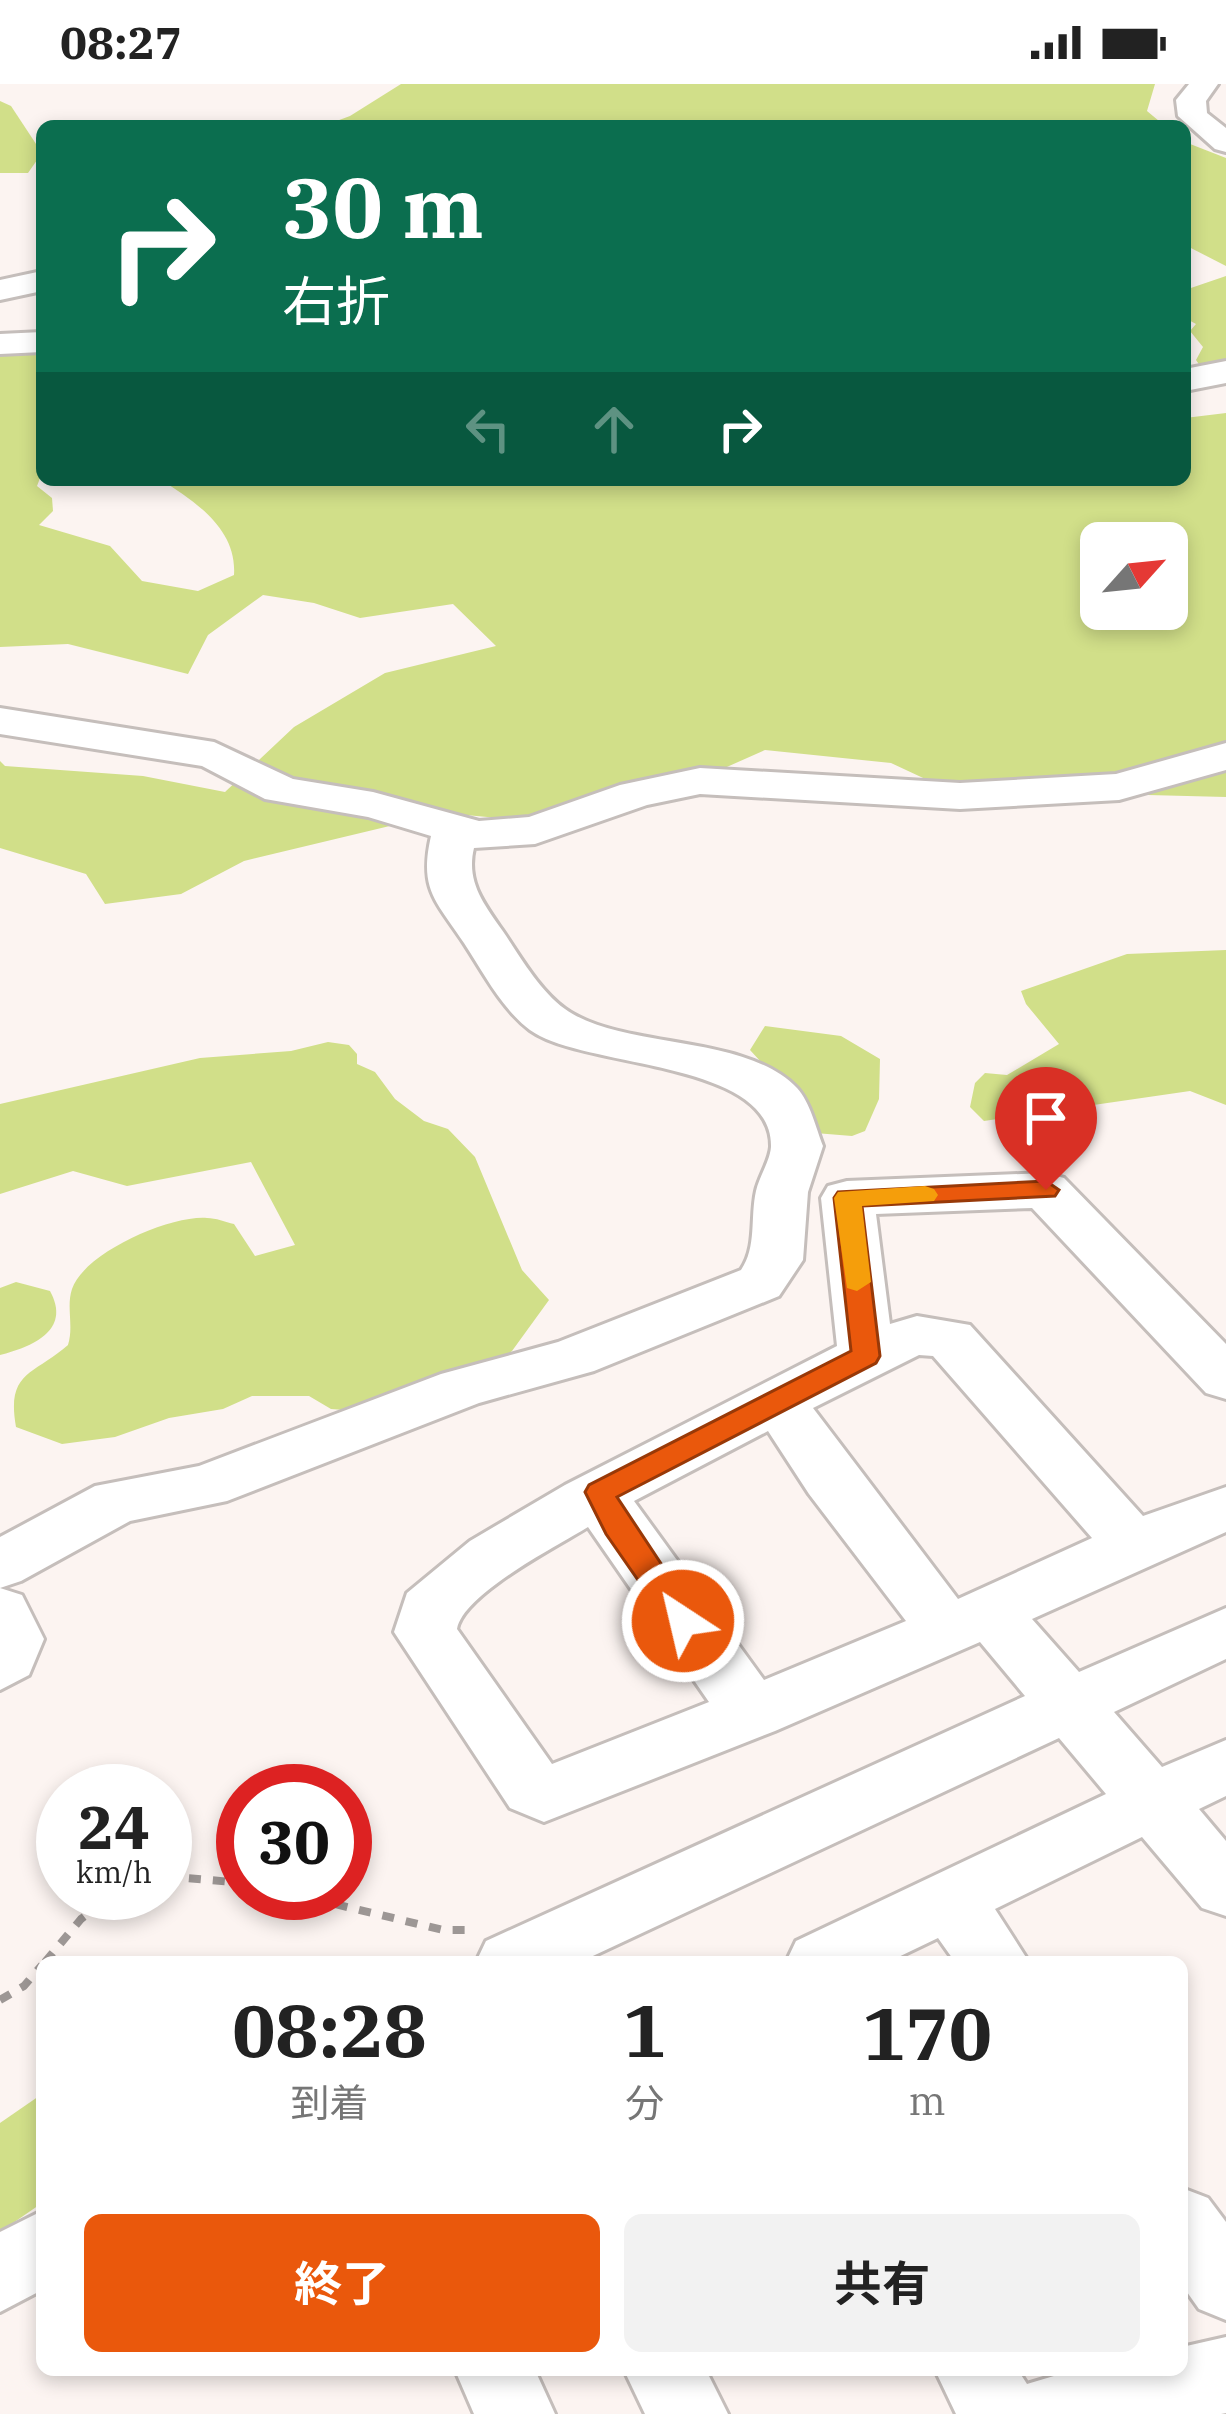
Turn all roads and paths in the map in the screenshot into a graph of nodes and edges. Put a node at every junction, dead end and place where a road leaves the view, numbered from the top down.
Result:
1 (1204, 84) edge
2 (1226, 90) edge
3 (1193, 116) junction
4 (1226, 143) edge
5 (36, 282) edge
6 (0, 290) edge
7 (36, 342) edge
8 (0, 344) edge
9 (1226, 371) edge
10 (1191, 379) edge
11 (1226, 396) edge
12 (1191, 401) edge
13 (0, 721) edge
14 (1226, 756) edge
15 (455, 831) junction
16 (866, 1356) junction
17 (1226, 1379) edge
18 (778, 1401) junction
19 (600, 1492) junction
20 (1226, 1509) edge
21 (1133, 1544) junction
22 (0, 1565) edge
23 (0, 1612) edge
24 (968, 1621) junction
25 (1226, 1632) edge
26 (0, 1665) edge
27 (1072, 1706) junction
28 (752, 1713) junction
29 (1226, 1766) edge
30 (1155, 1801) junction
31 (1226, 1888) edge
32 (951, 1902) junction
33 (372, 1913) edge
34 (79, 1920) edge
35 (497, 1946) edge
36 (50, 1956) edge
37 (834, 1956) edge
38 (990, 1956) edge
39 (36, 1972) edge
40 (0, 2000) edge
41 (1188, 2231) edge
42 (36, 2250) edge
43 (0, 2276) edge
44 (1226, 2284) edge
45 (1226, 2375) edge
46 (497, 2376) edge
47 (666, 2376) edge
48 (978, 2376) edge
49 (515, 2414) edge
50 (688, 2414) edge
51 (1000, 2414) edge
52 (1049, 2414) edge

1 - 3 street
2 - 3 street
3 - 4 street
5 - 6 street
7 - 8 street
9 - 10 street
11 - 12 street
13 - 15 street
14 - 15 street
15 - 22 street
16 - 17 street
16 - 18 street
16 - 21 street
18 - 19 street
18 - 24 street
19 - 28 street
19 - 28 street
20 - 21 street
21 - 24 street
23 - 26 street
24 - 27 street
24 - 28 street
25 - 27 street
27 - 30 street
27 - 35 street
29 - 30 street
30 - 31 street
30 - 32 street
32 - 37 street
32 - 38 street
33 - 35 path
34 - 36 path
39 - 40 path
41 - 44 street
42 - 43 street
45 - 52 street
46 - 49 street
47 - 50 street
48 - 51 street

